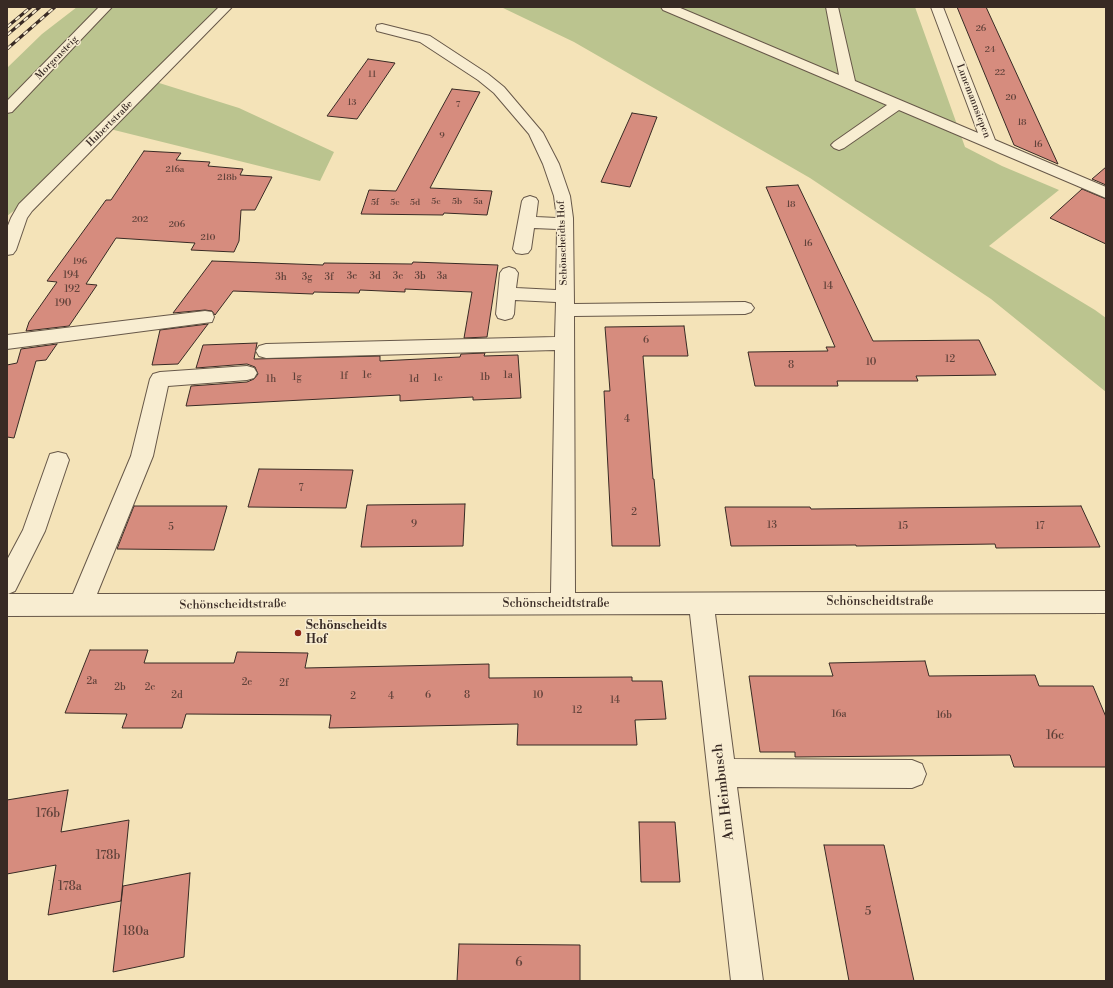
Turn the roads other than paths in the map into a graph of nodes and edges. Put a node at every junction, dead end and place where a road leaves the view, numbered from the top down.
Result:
1 (106, 7) edge
2 (226, 7) edge
3 (668, 7) edge
4 (832, 7) edge
5 (936, 7) edge
6 (382, 28) dead end
7 (848, 83) junction
8 (898, 104) junction
9 (7, 109) edge
10 (989, 142) junction
11 (838, 145) dead end
12 (1106, 193) edge
13 (530, 201) dead end
14 (527, 222) junction
15 (565, 224) junction
16 (522, 249) dead end
17 (7, 250) edge
18 (510, 273) dead end
19 (507, 294) junction
20 (565, 303) junction
21 (745, 308) dead end
22 (505, 314) dead end
23 (205, 317) dead end
24 (7, 342) edge
25 (564, 343) junction
26 (266, 351) dead end
27 (247, 373) dead end
28 (58, 460) dead end
29 (7, 584) edge
30 (701, 602) junction
31 (1106, 602) edge
32 (563, 604) junction
33 (7, 605) edge
34 (80, 606) junction
35 (722, 773) junction
36 (912, 774) dead end
37 (747, 981) edge

1 - 9 street, Morgensteig
2 - 17 street, Hubertstraße
3 - 7 street
4 - 7 street
5 - 10 street, Lunemannsiepen
6 - 15 street, Schönscheidts Hof
7 - 8 street
8 - 10 street
8 - 11 street
10 - 12 street, Lunemannsiepen
13 - 14 street
14 - 15 street
14 - 16 street
15 - 20 street, Schönscheidts Hof
18 - 19 street
19 - 20 street
19 - 22 street
20 - 21 street
20 - 25 street, Schönscheidts Hof
23 - 24 street
25 - 26 street
25 - 32 street, Schönscheidts Hof
27 - 34 street
28 - 29 street
30 - 31 street, Schönscheidtstraße
30 - 32 street, Schönscheidtstraße
30 - 35 street, Am Heimbusch
32 - 34 street, Schönscheidtstraße
33 - 34 street, Schönscheidtstraße
35 - 36 street
35 - 37 street, Am Heimbusch

